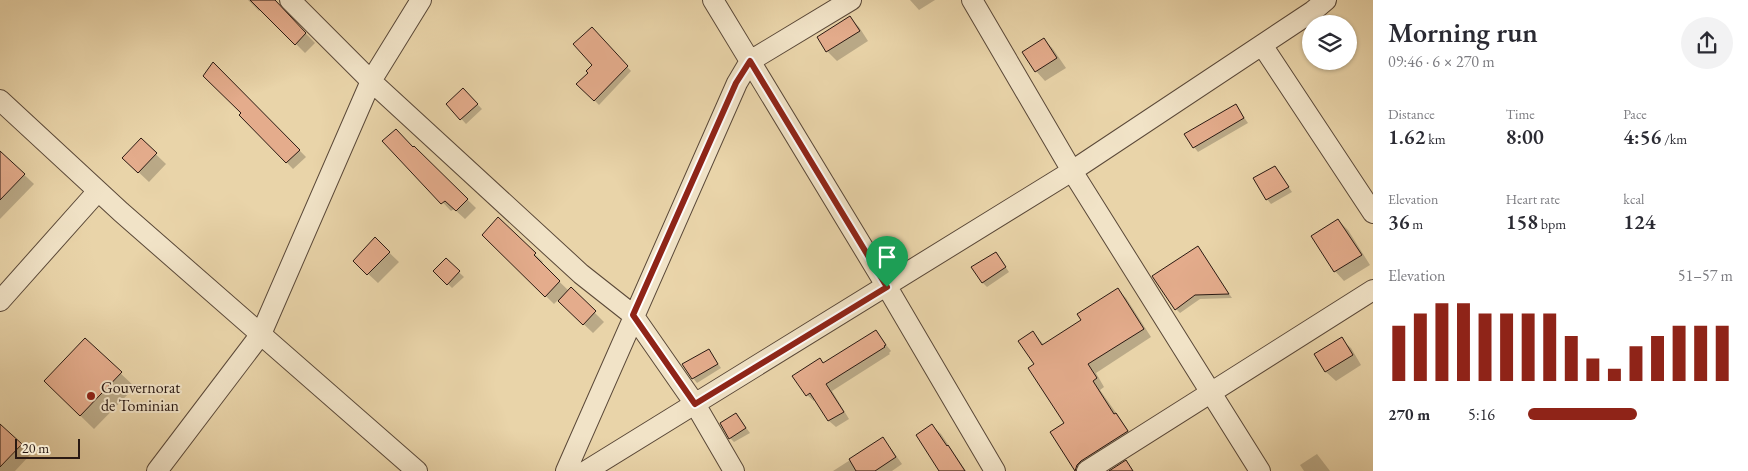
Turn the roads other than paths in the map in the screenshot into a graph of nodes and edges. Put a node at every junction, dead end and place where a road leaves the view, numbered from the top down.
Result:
1 (290, 0) edge
2 (421, 0) edge
3 (713, 0) edge
4 (851, 0) edge
5 (972, 0) edge
6 (1314, 4) edge
7 (1262, 44) junction
8 (750, 61) junction
9 (371, 81) junction
10 (0, 100) edge
11 (1072, 171) junction
12 (98, 191) junction
13 (1373, 213) edge
14 (887, 287) junction
15 (1373, 290) edge
16 (0, 302) edge
17 (633, 315) junction
18 (261, 334) junction
19 (1211, 392) junction
20 (695, 404) junction
21 (156, 471) edge
22 (417, 471) edge
23 (566, 471) edge
24 (586, 471) edge
25 (734, 471) edge
26 (995, 471) edge
27 (1087, 471) edge
28 (1260, 471) edge

1 - 9 street
2 - 9 street
3 - 8 street
4 - 8 street
5 - 11 street
6 - 7 street
7 - 11 street
7 - 13 street
8 - 14 street
8 - 17 street
9 - 17 street
9 - 18 street
10 - 12 street
11 - 14 street
11 - 19 street
12 - 16 street
12 - 18 street
14 - 20 street
14 - 26 street
15 - 19 street
17 - 20 street
17 - 23 street
18 - 21 street
18 - 22 street
19 - 27 street
19 - 28 street
20 - 24 street
20 - 25 street

